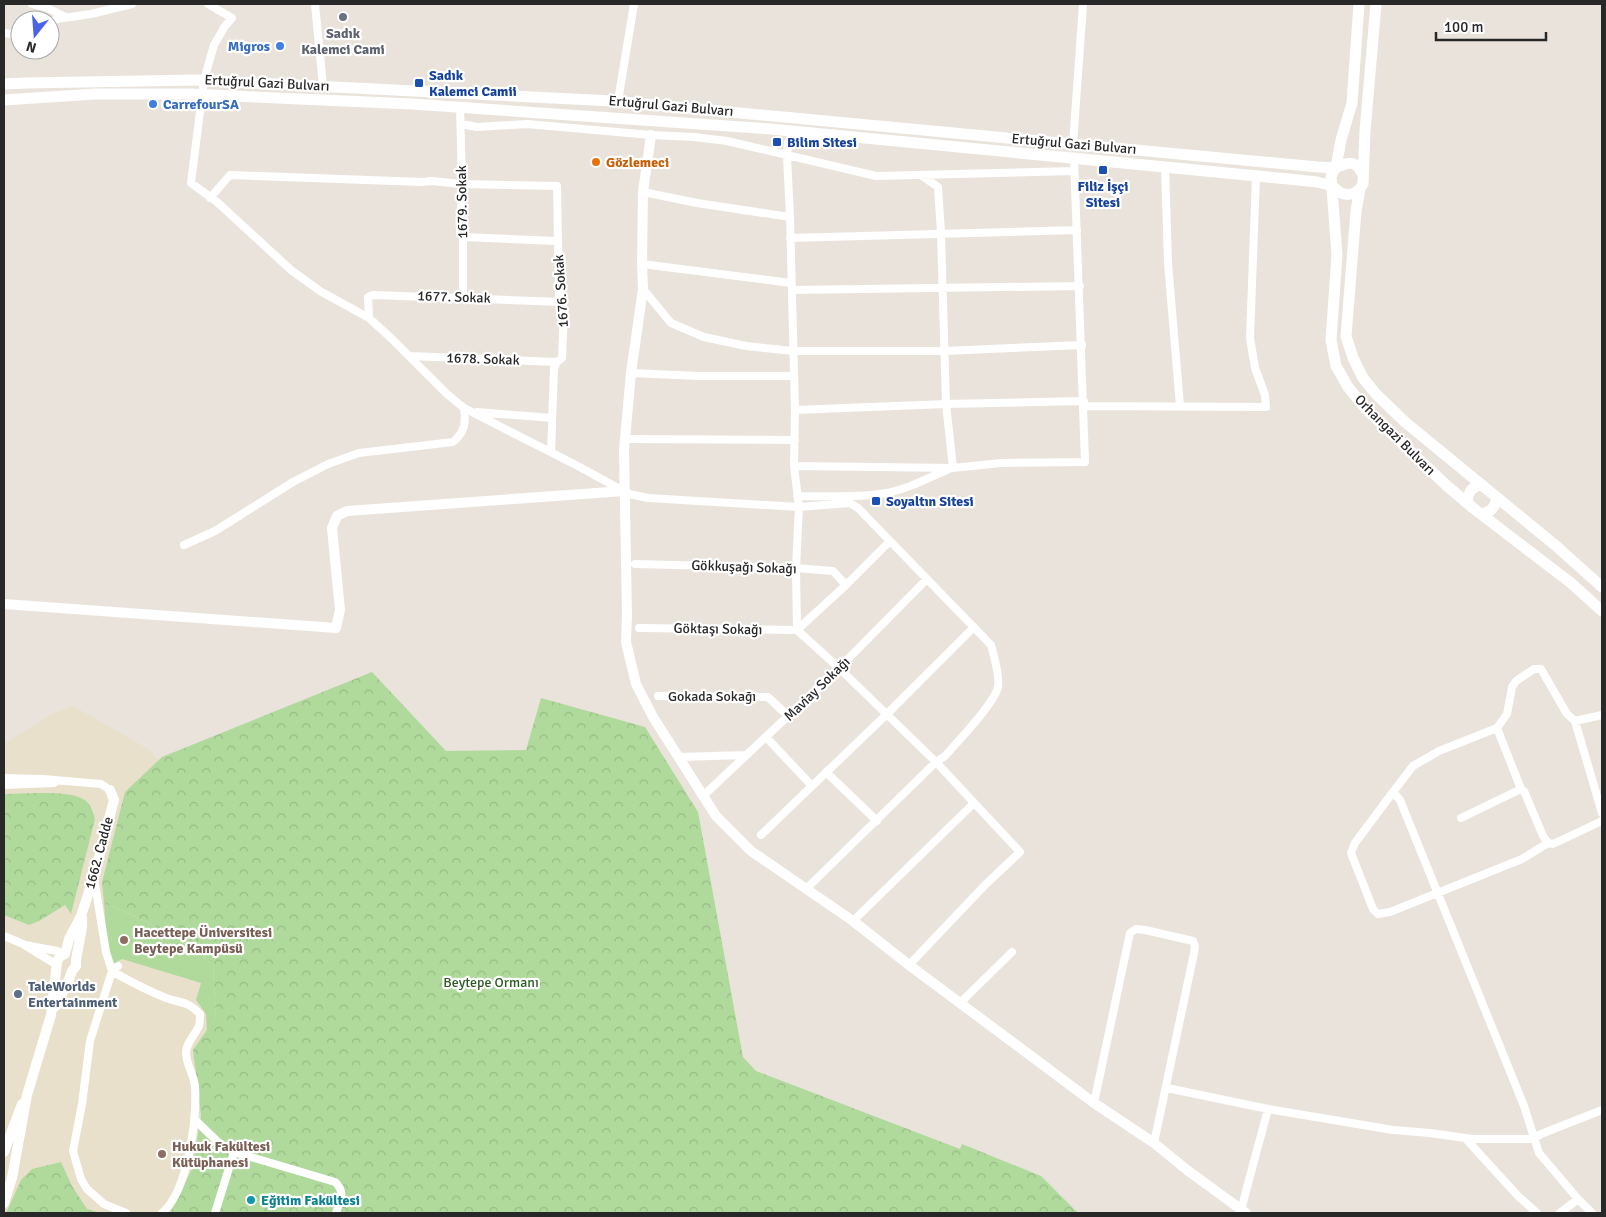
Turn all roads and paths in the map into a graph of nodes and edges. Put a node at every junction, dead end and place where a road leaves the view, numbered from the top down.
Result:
1 (32, 4) edge
2 (132, 4) edge
3 (208, 4) edge
4 (315, 4) edge
5 (634, 4) edge
6 (1083, 4) edge
7 (1359, 4) edge
8 (1376, 4) edge
9 (66, 18) junction
10 (60, 19) edge
11 (204, 80) junction
12 (4, 84) edge
13 (323, 86) junction
14 (201, 94) junction
15 (4, 100) edge
16 (618, 101) junction
17 (460, 107) junction
18 (461, 124) junction
19 (771, 129) junction
20 (803, 132) junction
21 (651, 135) junction
22 (788, 142) junction
23 (1073, 144) junction
24 (787, 156) junction
25 (1074, 159) junction
26 (1165, 167) junction
27 (1336, 167) junction
28 (1074, 171) junction
29 (1362, 173) junction
30 (922, 176) junction
31 (1256, 176) junction
32 (462, 184) junction
33 (1333, 186) junction
34 (1360, 189) junction
35 (643, 192) junction
36 (210, 198) junction
37 (790, 217) junction
38 (1077, 230) junction
39 (941, 233) junction
40 (463, 238) junction
41 (790, 238) junction
42 (558, 241) junction
43 (642, 264) junction
44 (792, 286) junction
45 (1080, 286) junction
46 (943, 287) junction
47 (643, 289) junction
48 (463, 297) junction
49 (562, 302) junction
50 (369, 318) junction
51 (1082, 345) junction
52 (793, 351) junction
53 (944, 351) junction
54 (409, 356) junction
55 (557, 362) junction
56 (631, 373) junction
57 (794, 376) junction
58 (1084, 403) junction
59 (946, 404) junction
60 (1180, 406) junction
61 (468, 410) junction
62 (795, 410) junction
63 (552, 418) junction
64 (625, 440) junction
65 (794, 440) junction
66 (551, 452) junction
67 (794, 466) junction
68 (953, 468) junction
69 (1482, 485) junction
70 (624, 491) junction
71 (797, 496) junction
72 (1497, 498) junction
73 (1467, 503) junction
74 (799, 507) junction
75 (1481, 514) junction
76 (890, 541) junction
77 (184, 545) dead end
78 (636, 564) dead end
79 (796, 568) junction
80 (927, 579) junction
81 (846, 585) junction
82 (1602, 587) edge
83 (4, 604) edge
84 (1602, 611) edge
85 (974, 627) junction
86 (640, 628) dead end
87 (797, 630) junction
88 (839, 668) junction
89 (658, 696) dead end
90 (886, 714) junction
91 (1602, 714) edge
92 (788, 716) junction
93 (1575, 721) junction
94 (1497, 728) junction
95 (766, 737) junction
96 (747, 755) junction
97 (678, 757) junction
98 (936, 762) junction
99 (826, 772) junction
100 (4, 778) edge
101 (68, 780) junction
102 (4, 785) edge
103 (812, 786) junction
104 (1521, 789) junction
105 (110, 790) joint
106 (1394, 792) junction
107 (703, 796) junction
108 (974, 803) junction
109 (1602, 813) edge
110 (1461, 818) dead end
111 (877, 821) junction
112 (1602, 821) edge
113 (761, 835) dead end
114 (1548, 843) junction
115 (94, 876) junction
116 (806, 889) junction
117 (1438, 894) junction
118 (82, 916) junction
119 (853, 921) junction
120 (4, 936) edge
121 (23, 944) junction
122 (1012, 952) dead end
123 (64, 954) junction
124 (76, 960) junction
125 (57, 965) junction
126 (909, 966) junction
127 (116, 969) junction
128 (72, 971) junction
129 (960, 1003) junction
130 (51, 1015) junction
131 (1167, 1088) junction
132 (27, 1095) junction
133 (1094, 1102) junction
134 (1268, 1109) junction
135 (1602, 1110) edge
136 (194, 1119) junction
137 (1466, 1139) junction
138 (1534, 1139) junction
139 (1154, 1144) junction
140 (4, 1152) edge
141 (234, 1152) junction
142 (8, 1178) edge
143 (5, 1198) edge
144 (1578, 1200) junction
145 (1243, 1212) edge
146 (126, 1213) edge
147 (162, 1213) edge
148 (215, 1213) edge
149 (336, 1213) edge
150 (1537, 1213) edge
151 (1560, 1213) edge
152 (1592, 1213) edge

1 - 9 street
2 - 9 street
3 - 11 street
4 - 13 street
5 - 16 street
6 - 23 street
7 - 27 main road, Orhangazi Bulvarı
8 - 29 main road, Orhangazi Bulvarı
9 - 10 street
11 - 12 main road, Ertuğrul Gazi Bulvarı
11 - 13 main road, Ertuğrul Gazi Bulvarı
11 - 14 street
13 - 16 main road, Ertuğrul Gazi Bulvarı
14 - 15 main road, Ertuğrul Gazi Bulvarı
14 - 17 main road, Ertuğrul Gazi Bulvarı
14 - 36 street
16 - 23 main road, Ertuğrul Gazi Bulvarı
17 - 18 street, 1679. Sokak
17 - 19 main road, Ertuğrul Gazi Bulvarı
18 - 21 street
18 - 32 street, 1679. Sokak
19 - 20 main road, Ertuğrul Gazi Bulvarı
19 - 22 street
20 - 22 street
20 - 25 main road, Ertuğrul Gazi Bulvarı
21 - 24 street
21 - 35 street
22 - 24 street
23 - 27 main road, Ertuğrul Gazi Bulvarı
24 - 30 street
24 - 37 street
25 - 26 main road, Ertuğrul Gazi Bulvarı
25 - 28 street
26 - 31 main road, Ertuğrul Gazi Bulvarı
26 - 60 street
27 - 29 main road
27 - 33 main road, Orhangazi Bulvarı
28 - 30 street
28 - 38 street
29 - 34 main road, Orhangazi Bulvarı
30 - 39 street
31 - 33 main road, Ertuğrul Gazi Bulvarı
31 - 60 street
32 - 36 street
32 - 40 street, 1679. Sokak
32 - 42 street, 1676. Sokak
33 - 34 main road
33 - 73 main road, Orhangazi Bulvarı
34 - 69 main road, Orhangazi Bulvarı
35 - 37 street
35 - 43 street
36 - 50 street
37 - 41 street
38 - 39 street
38 - 45 street
39 - 41 street
39 - 46 street
40 - 42 street
40 - 48 street, 1679. Sokak
41 - 44 street
42 - 49 street, 1676. Sokak
43 - 44 street
43 - 47 street
44 - 46 street
44 - 52 street
45 - 46 street
45 - 51 street
46 - 53 street
47 - 52 street
47 - 56 street
48 - 49 street, 1677. Sokak
48 - 50 street, 1677. Sokak
49 - 55 street, 1676. Sokak
50 - 54 street
51 - 53 street
51 - 58 street
52 - 53 street
52 - 57 street
53 - 59 street
54 - 55 street, 1678. Sokak
54 - 61 street
55 - 63 street, 1676. Sokak
56 - 57 street
56 - 64 street
57 - 62 street
58 - 59 street
58 - 60 street
58 - 68 street
59 - 62 street
59 - 68 street
61 - 63 street
61 - 66 street
61 - 77 street
62 - 65 street
63 - 66 street, 1676. Sokak
64 - 65 street
64 - 70 street
65 - 67 street
66 - 70 street
67 - 68 street
67 - 71 street
68 - 71 street
69 - 72 main road, Orhangazi Bulvarı
69 - 73 main road
70 - 74 street
70 - 83 street
70 - 97 street
71 - 74 street
72 - 75 main road
72 - 82 main road, Orhangazi Bulvarı
73 - 75 main road, Orhangazi Bulvarı
74 - 76 street
74 - 79 street
75 - 84 main road, Orhangazi Bulvarı
76 - 80 street
76 - 81 street
78 - 79 street, Gökkuşağı Sokağı
79 - 81 street, Gökkuşağı Sokağı
79 - 87 street
80 - 85 street
80 - 88 street, Maviay Sokağı
81 - 87 street
85 - 90 street
85 - 98 street
86 - 87 street, Göktaşı Sokağı
87 - 88 street
88 - 90 street
88 - 92 street, Maviay Sokağı
89 - 92 street, Gokada Sokağı
90 - 98 street
90 - 99 street
91 - 93 street
92 - 95 street, Maviay Sokağı
93 - 94 street
93 - 109 street
94 - 104 street
94 - 106 street
95 - 96 street, Maviay Sokağı
95 - 103 street
96 - 97 street
96 - 107 street, Maviay Sokağı
97 - 107 street
98 - 108 street
98 - 111 street
99 - 103 street
99 - 111 street
100 - 101 street
101 - 102 street
101 - 105 street
103 - 113 street
104 - 110 street
104 - 114 street
105 - 115 street, 1662. Cadde
106 - 117 street
106 - 117 street
107 - 116 street
108 - 119 street
108 - 126 street
111 - 116 street
112 - 114 street
114 - 117 street
115 - 118 street, 1662. Cadde
115 - 127 street
116 - 119 street
117 - 138 street
118 - 123 street, 1662. Cadde
118 - 124 street, 1662. Cadde
119 - 126 street
120 - 121 street
121 - 123 street
121 - 125 street
122 - 129 street
123 - 124 street
123 - 125 street, 1662. Cadde
124 - 128 street, 1662. Cadde
125 - 128 street
125 - 130 street, 1662. Cadde
126 - 129 street
127 - 136 street
127 - 146 street
128 - 130 street, 1662. Cadde
129 - 133 street
130 - 132 street, 1662. Cadde
131 - 133 street
131 - 134 street
131 - 139 street
132 - 140 street, 1662. Cadde
132 - 142 street, 1662. Cadde
133 - 139 street
134 - 137 street
134 - 145 street
135 - 138 street
136 - 141 street
136 - 147 street
137 - 138 street
137 - 150 street
138 - 144 street
139 - 145 street
141 - 148 street
141 - 149 street
142 - 143 street, 1662. Cadde
144 - 151 street
144 - 152 street

